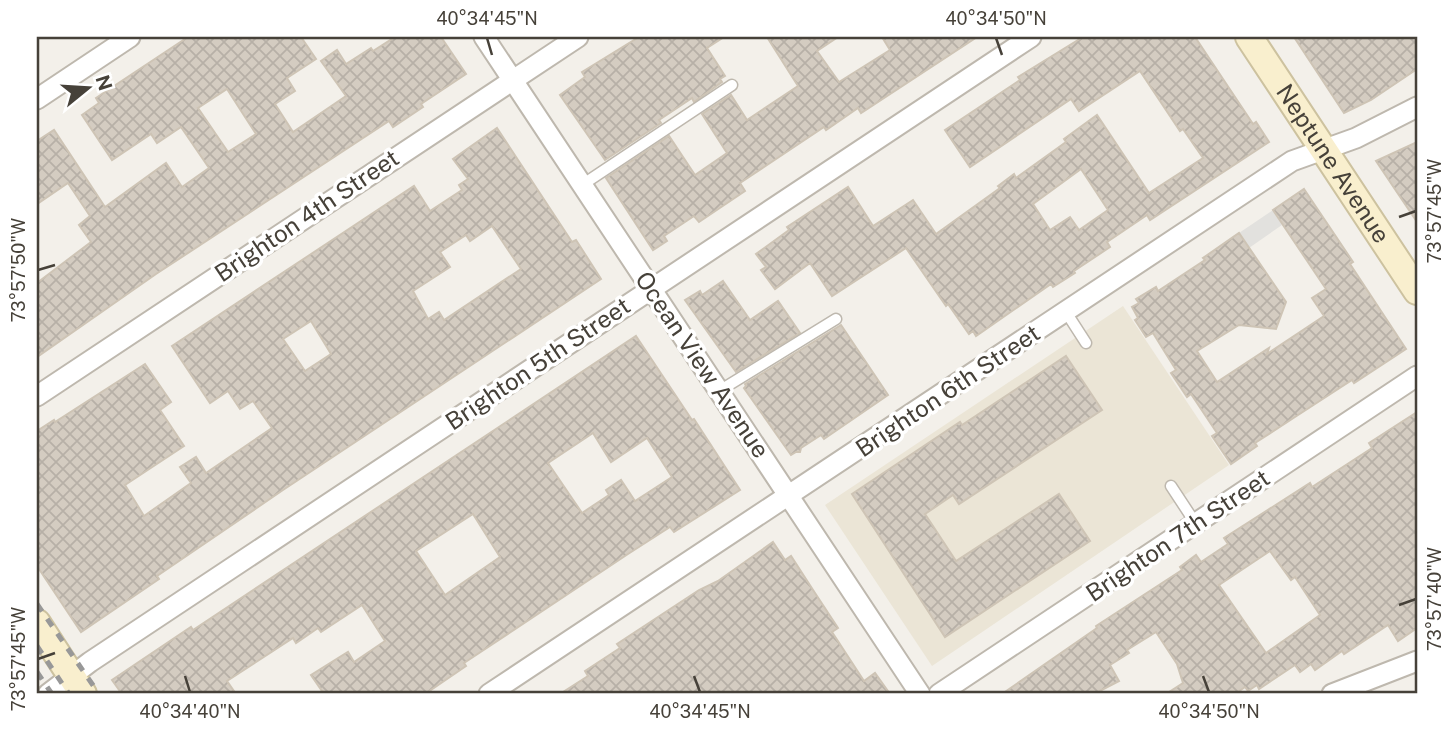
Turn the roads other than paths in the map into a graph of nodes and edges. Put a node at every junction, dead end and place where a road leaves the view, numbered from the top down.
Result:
1 (130, 37) edge
2 (484, 37) edge
3 (578, 37) edge
4 (1031, 37) edge
5 (1249, 37) edge
6 (513, 80) junction
7 (732, 85) dead end
8 (37, 99) edge
9 (1417, 107) edge
10 (1324, 150) junction
11 (582, 185) junction
12 (651, 289) junction
13 (1417, 291) edge
14 (1066, 312) junction
15 (836, 319) dead end
16 (1086, 343) dead end
17 (1417, 376) edge
18 (719, 391) junction
19 (37, 396) edge
20 (1171, 486) dead end
21 (789, 497) junction
22 (1196, 524) junction
23 (37, 623) edge
24 (1417, 662) edge
25 (77, 685) edge
26 (48, 694) edge
27 (489, 694) edge
28 (920, 694) edge
29 (939, 694) edge
30 (1332, 694) edge

1 - 8 street
2 - 6 street, Ocean View Avenue
3 - 6 street, Brighton 4th Street
4 - 12 street, Brighton 5th Street
5 - 10 main road, Neptune Avenue
6 - 11 street, Ocean View Avenue
6 - 19 street, Brighton 4th Street
7 - 11 lane
9 - 10 street, Brighton 6th Street
10 - 13 main road, Neptune Avenue
10 - 14 street, Brighton 6th Street
11 - 12 street, Ocean View Avenue
12 - 18 street, Ocean View Avenue
12 - 25 street, Brighton 5th Street
14 - 16 lane
14 - 21 street, Brighton 6th Street
15 - 18 lane
17 - 22 street, Brighton 7th Street
18 - 21 street, Ocean View Avenue
20 - 22 lane
21 - 27 street, Brighton 6th Street
21 - 28 street, Ocean View Avenue
22 - 29 street, Brighton 7th Street
23 - 25 main road
24 - 30 street
25 - 26 street, Brighton 5th Street

